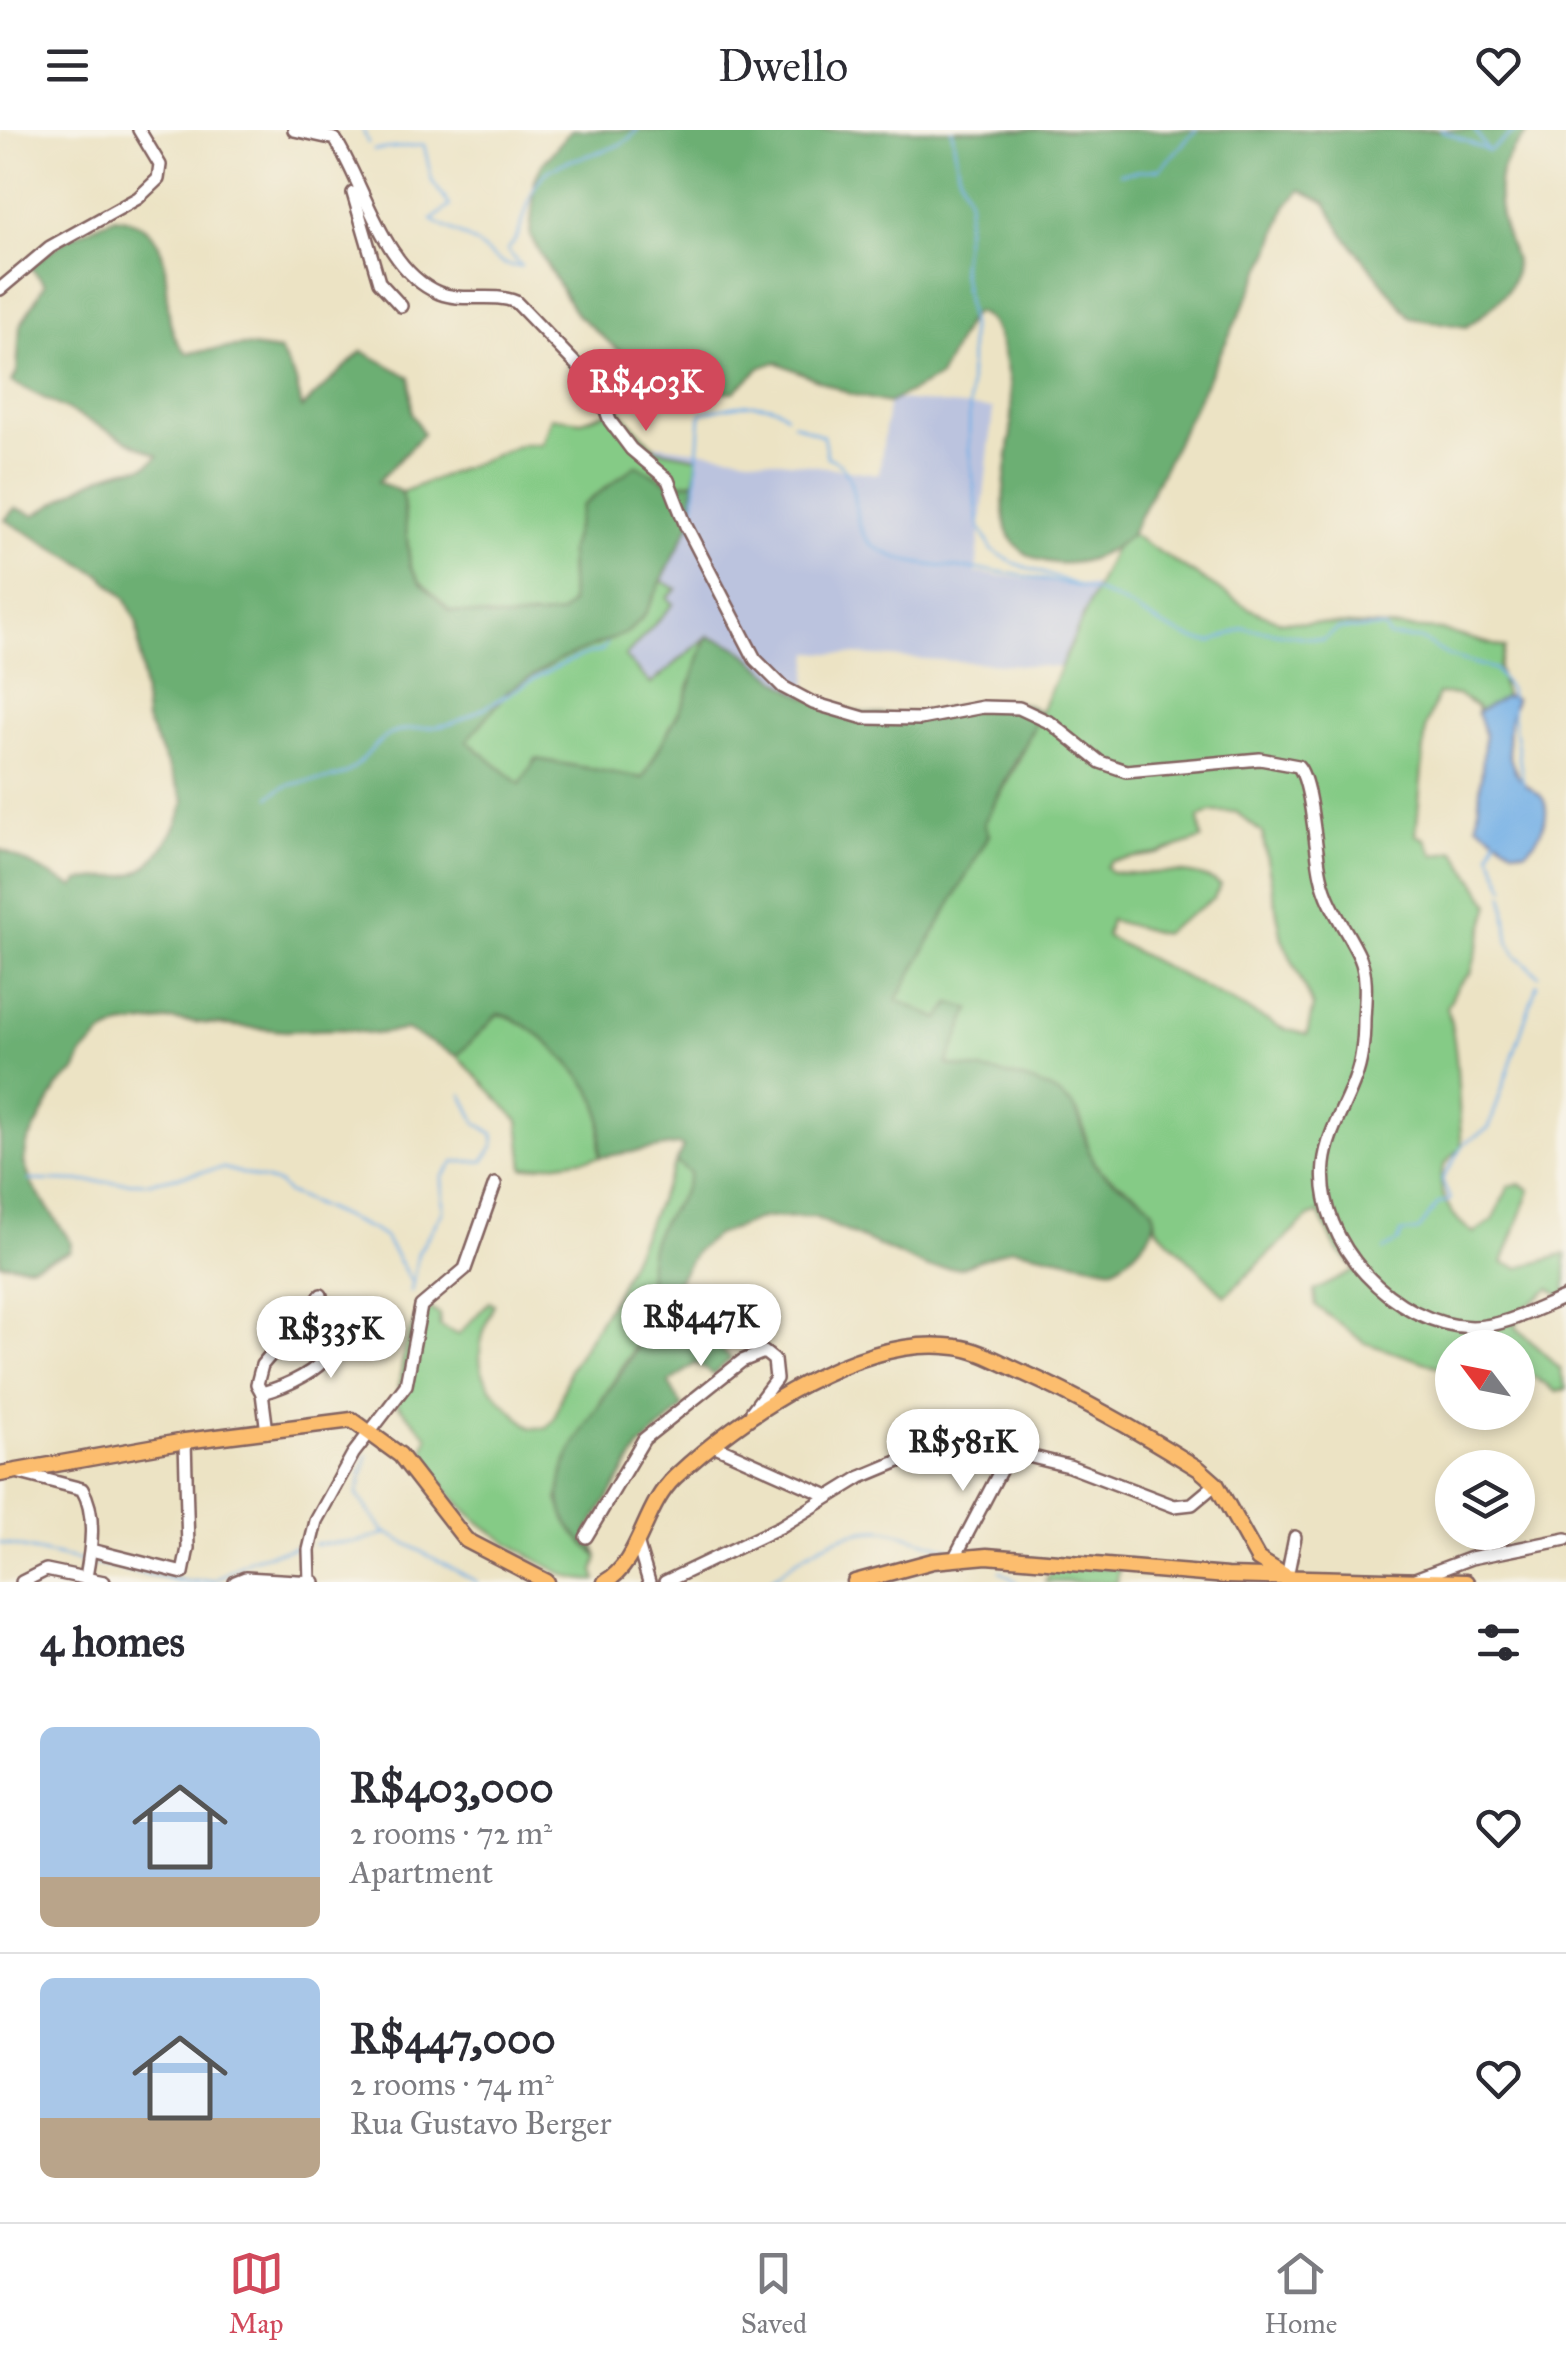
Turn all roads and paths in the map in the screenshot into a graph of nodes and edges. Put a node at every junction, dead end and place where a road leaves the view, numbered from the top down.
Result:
1 (139, 130) edge
2 (294, 130) edge
3 (352, 180) junction
4 (0, 289) edge
5 (400, 306) dead end
6 (495, 1184) dead end
7 (321, 1295) dead end
8 (1566, 1297) edge
9 (372, 1308) dead end
10 (262, 1392) junction
11 (743, 1421) junction
12 (371, 1430) junction
13 (267, 1432) junction
14 (186, 1441) junction
15 (714, 1445) junction
16 (1010, 1452) junction
17 (20, 1473) junction
18 (0, 1474) edge
19 (1216, 1484) junction
20 (826, 1495) junction
21 (638, 1536) junction
22 (586, 1537) dead end
23 (1294, 1537) dead end
24 (1566, 1539) edge
25 (1251, 1550) junction
26 (90, 1553) junction
27 (954, 1557) junction
28 (87, 1573) junction
29 (1231, 1578) edge
30 (1287, 1580) edge
31 (1411, 1580) edge
32 (22, 1582) edge
33 (104, 1582) edge
34 (234, 1582) edge
35 (310, 1582) edge
36 (318, 1582) edge
37 (548, 1582) edge
38 (604, 1582) edge
39 (649, 1582) edge
40 (665, 1582) edge
41 (855, 1582) edge
42 (1466, 1582) edge

1 - 4 street
2 - 3 street
3 - 5 street
3 - 8 street
6 - 12 street
7 - 10 street
9 - 10 street
10 - 13 street
11 - 15 main road
11 - 19 main road
11 - 22 street
12 - 13 main road
12 - 35 street
12 - 37 main road
13 - 14 main road
14 - 17 main road
14 - 26 street
15 - 20 street
15 - 21 main road
16 - 19 street
16 - 20 street
16 - 27 street
17 - 18 main road
17 - 26 street
19 - 25 main road
20 - 40 street
21 - 38 main road
21 - 39 street
23 - 30 street
24 - 31 street
25 - 29 main road
25 - 30 main road
26 - 28 street
27 - 29 main road
27 - 41 main road
28 - 32 street
28 - 33 street
29 - 30 main road
30 - 31 main road
31 - 42 main road
34 - 35 street
35 - 36 street

